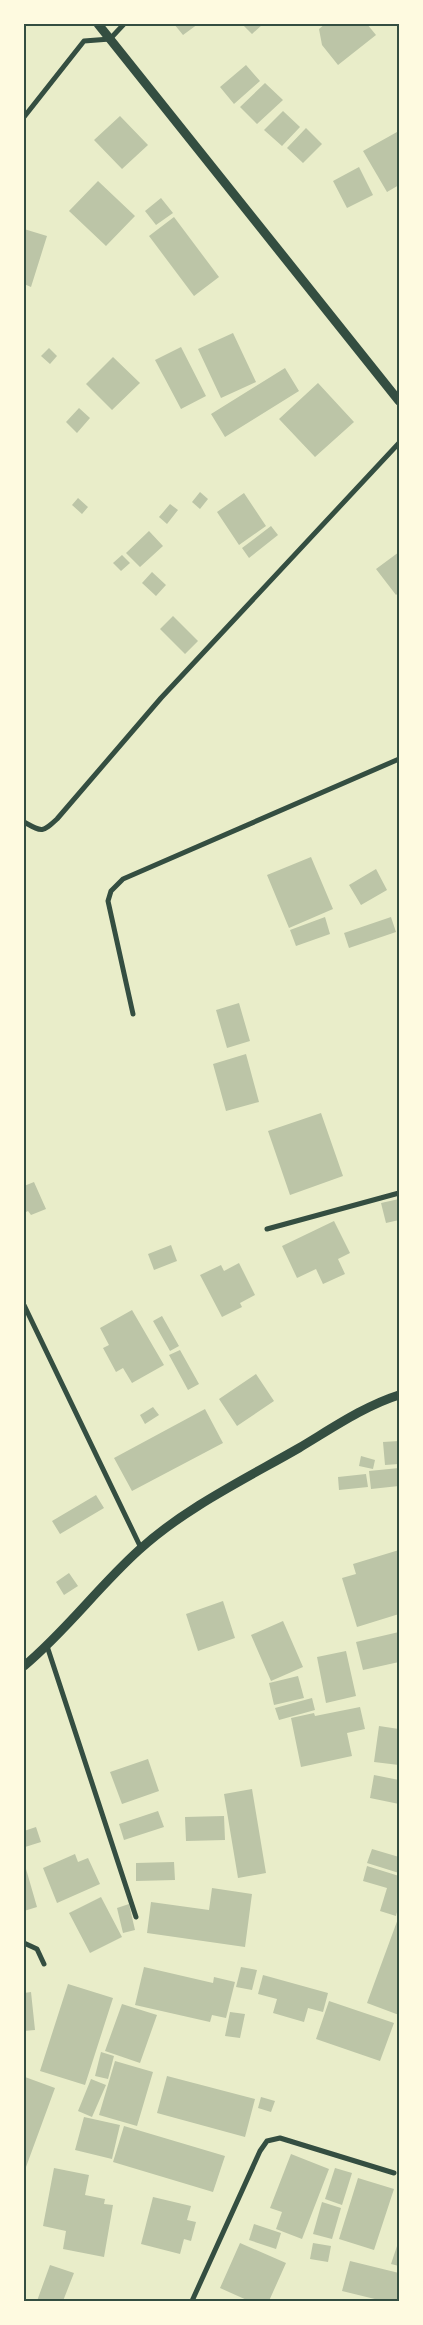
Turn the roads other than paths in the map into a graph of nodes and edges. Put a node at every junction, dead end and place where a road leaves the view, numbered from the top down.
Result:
1 (98, 24) edge
2 (124, 24) edge
3 (110, 39) junction
4 (24, 117) edge
5 (399, 401) edge
6 (399, 443) edge
7 (399, 759) edge
8 (24, 822) edge
9 (133, 1014) dead end
10 (399, 1193) edge
11 (267, 1230) dead end
12 (24, 1305) edge
13 (399, 1395) edge
14 (141, 1548) junction
15 (48, 1646) junction
16 (24, 1666) edge
17 (136, 1917) dead end
18 (24, 1943) edge
19 (44, 1964) dead end
20 (394, 2173) dead end
21 (192, 2301) edge

1 - 3 street
2 - 3 street
3 - 4 street
3 - 5 street
6 - 8 street
7 - 9 street
10 - 11 street
12 - 14 street
13 - 14 street
14 - 15 street
15 - 16 street
15 - 17 street
18 - 19 street
20 - 21 street

